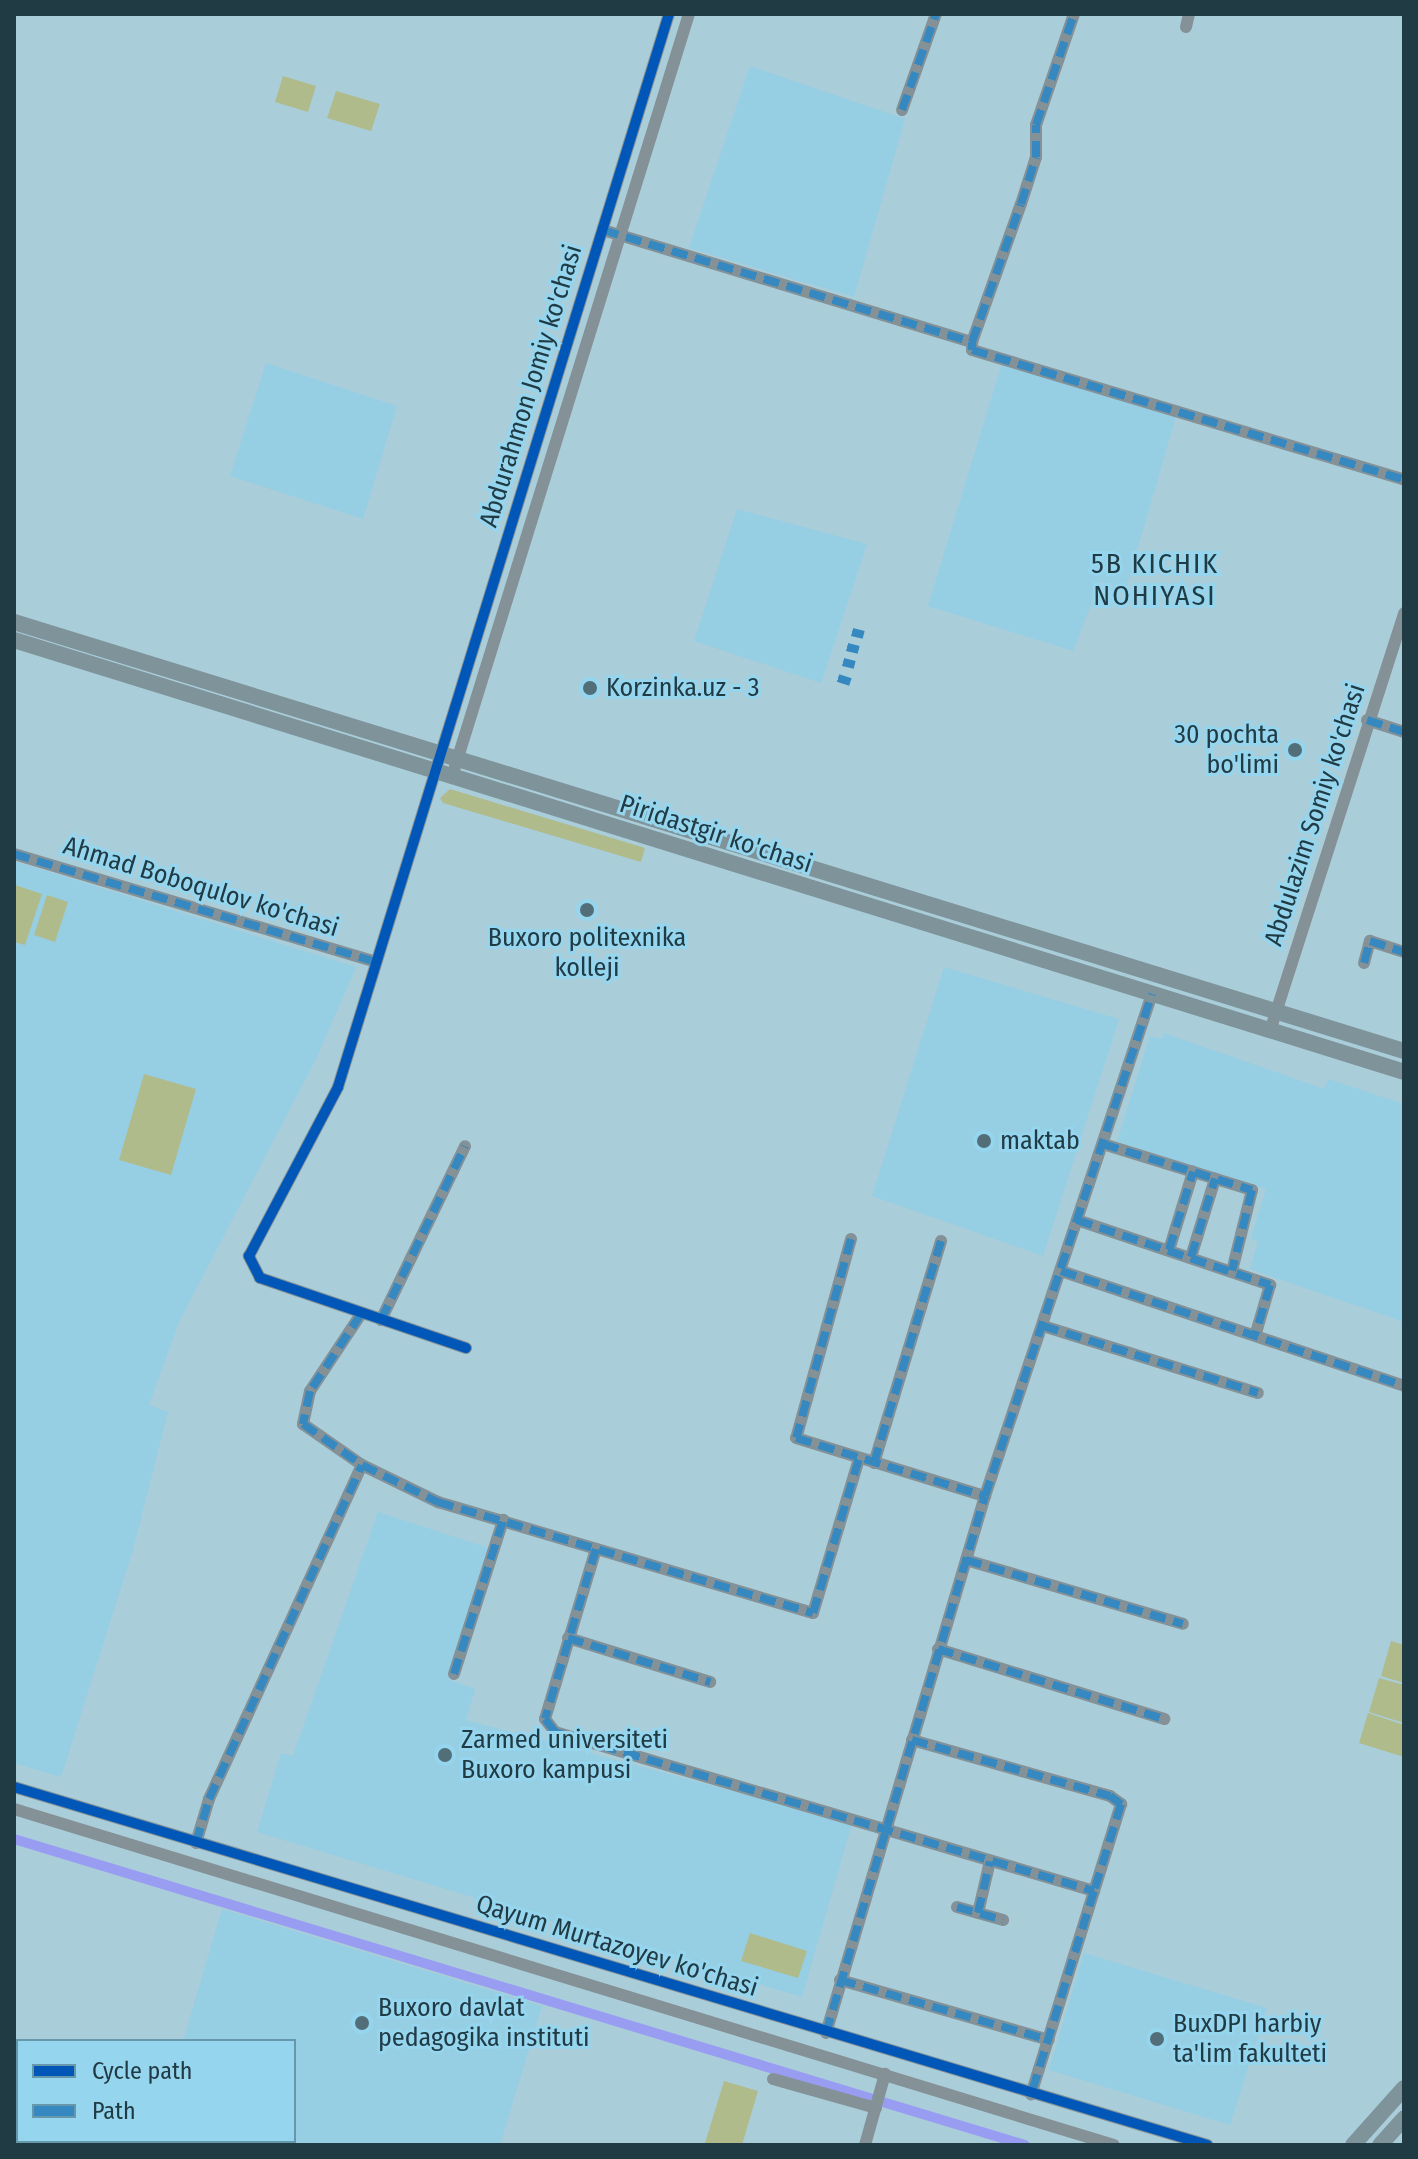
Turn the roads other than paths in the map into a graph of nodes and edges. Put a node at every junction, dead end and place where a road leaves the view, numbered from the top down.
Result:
1 (669, 14) edge
2 (689, 14) edge
3 (936, 14) edge
4 (1074, 14) edge
5 (902, 110) dead end
6 (603, 230) junction
7 (620, 235) junction
8 (972, 342) junction
9 (1404, 480) edge
10 (1404, 613) edge
11 (14, 622) edge
12 (14, 640) edge
13 (1367, 720) junction
14 (1404, 721) edge
15 (1398, 730) edge
16 (438, 753) junction
17 (458, 759) junction
18 (434, 772) junction
19 (452, 777) junction
20 (14, 854) edge
21 (1404, 952) edge
22 (376, 962) junction
23 (1364, 963) dead end
24 (1152, 994) junction
25 (1276, 1012) junction
26 (1270, 1031) junction
27 (1404, 1051) edge
28 (1404, 1072) edge
29 (1103, 1144) junction
30 (465, 1146) dead end
31 (1193, 1172) junction
32 (1215, 1179) junction
33 (1077, 1220) junction
34 (851, 1239) dead end
35 (941, 1241) dead end
36 (1169, 1250) junction
37 (1191, 1257) junction
38 (1061, 1271) junction
39 (1232, 1271) junction
40 (361, 1314) junction
41 (381, 1320) junction
42 (1043, 1326) junction
43 (1256, 1333) junction
44 (466, 1348) dead end
45 (1404, 1386) edge
46 (1258, 1393) dead end
47 (859, 1459) junction
48 (874, 1463) junction
49 (362, 1465) junction
50 (985, 1496) junction
51 (503, 1520) junction
52 (596, 1549) junction
53 (966, 1560) junction
54 (1183, 1624) dead end
55 (568, 1638) junction
56 (938, 1649) junction
57 (454, 1674) dead end
58 (710, 1682) dead end
59 (1164, 1719) dead end
60 (912, 1740) junction
61 (14, 1787) edge
62 (14, 1809) edge
63 (109, 1816) junction
64 (141, 1825) junction
65 (885, 1828) junction
66 (103, 1835) junction
67 (196, 1843) junction
68 (135, 1845) junction
69 (990, 1861) junction
70 (1094, 1891) junction
71 (957, 1907) dead end
72 (978, 1913) junction
73 (1003, 1920) dead end
74 (840, 1980) junction
75 (810, 2028) junction
76 (826, 2033) junction
77 (1049, 2040) junction
78 (803, 2049) junction
79 (885, 2074) junction
80 (773, 2079) dead end
81 (1404, 2088) edge
82 (1031, 2094) junction
83 (877, 2102) junction
84 (1404, 2118) edge
85 (865, 2145) edge
86 (1114, 2145) edge
87 (1207, 2145) edge
88 (1353, 2145) edge
89 (1380, 2145) edge

1 - 6 street, Abdurahmon Jomiy ko'chasi
2 - 7 street, Abdurahmon Jomiy ko'chasi
3 - 5 street
4 - 8 street
6 - 7 street
6 - 16 street, Abdurahmon Jomiy ko'chasi
7 - 8 street
7 - 17 street, Abdurahmon Jomiy ko'chasi
8 - 9 street
10 - 13 street, Abdulazim Somiy ko'chasi
11 - 16 main road, Piridastgir ko'chasi
12 - 18 main road, Piridastgir ko'chasi
13 - 15 street
13 - 25 street, Abdulazim Somiy ko'chasi
14 - 15 street
16 - 17 main road, Piridastgir ko'chasi
16 - 18 street, Abdurahmon Jomiy ko'chasi
17 - 19 street, Abdurahmon Jomiy ko'chasi
17 - 25 main road, Piridastgir ko'chasi
18 - 19 main road, Piridastgir ko'chasi
18 - 22 street, Abdurahmon Jomiy ko'chasi
19 - 24 main road, Piridastgir ko'chasi
20 - 22 street, Ahmad Boboqulov ko'chasi
21 - 23 street
22 - 40 street, Abdurahmon Jomiy ko'chasi
24 - 26 main road, Piridastgir ko'chasi
24 - 29 street
25 - 26 street, Abdulazim Somiy ko'chasi
25 - 27 main road, Piridastgir ko'chasi
26 - 28 main road, Piridastgir ko'chasi
29 - 31 street
29 - 33 street
30 - 41 street
31 - 32 street
31 - 36 street
32 - 37 street
32 - 39 street
33 - 36 street
33 - 38 street
34 - 47 street
35 - 48 street
36 - 37 street
37 - 39 street
38 - 42 street
38 - 43 street
39 - 43 street
40 - 41 street
40 - 49 street
41 - 44 street
42 - 46 street
42 - 50 street
43 - 45 street
47 - 48 street
47 - 52 street
48 - 50 street
49 - 51 street
49 - 67 street
50 - 53 street
51 - 52 street
51 - 57 street
52 - 55 street
53 - 54 street
53 - 56 street
55 - 58 street
55 - 65 street
56 - 59 street
56 - 60 street
60 - 65 street
60 - 70 street
61 - 63 street, Qayum Murtazoyev ko'chasi
62 - 66 street, Qayum Murtazoyev ko'chasi
63 - 64 street, Qayum Murtazoyev ko'chasi
63 - 66 street
64 - 67 street, Qayum Murtazoyev ko'chasi
64 - 68 street
65 - 69 street
65 - 74 street
66 - 68 street, Qayum Murtazoyev ko'chasi
67 - 75 street, Qayum Murtazoyev ko'chasi
68 - 78 street, Qayum Murtazoyev ko'chasi
69 - 70 street
69 - 72 street
70 - 77 street
71 - 72 street
72 - 73 street
74 - 76 street
74 - 77 street
75 - 76 street, Qayum Murtazoyev ko'chasi
75 - 78 street
76 - 82 street, Qayum Murtazoyev ko'chasi
77 - 82 street
78 - 79 street, Qayum Murtazoyev ko'chasi
79 - 83 street
79 - 86 street, Qayum Murtazoyev ko'chasi
80 - 83 street
81 - 88 main road
82 - 87 street, Qayum Murtazoyev ko'chasi
83 - 85 street
84 - 89 main road

